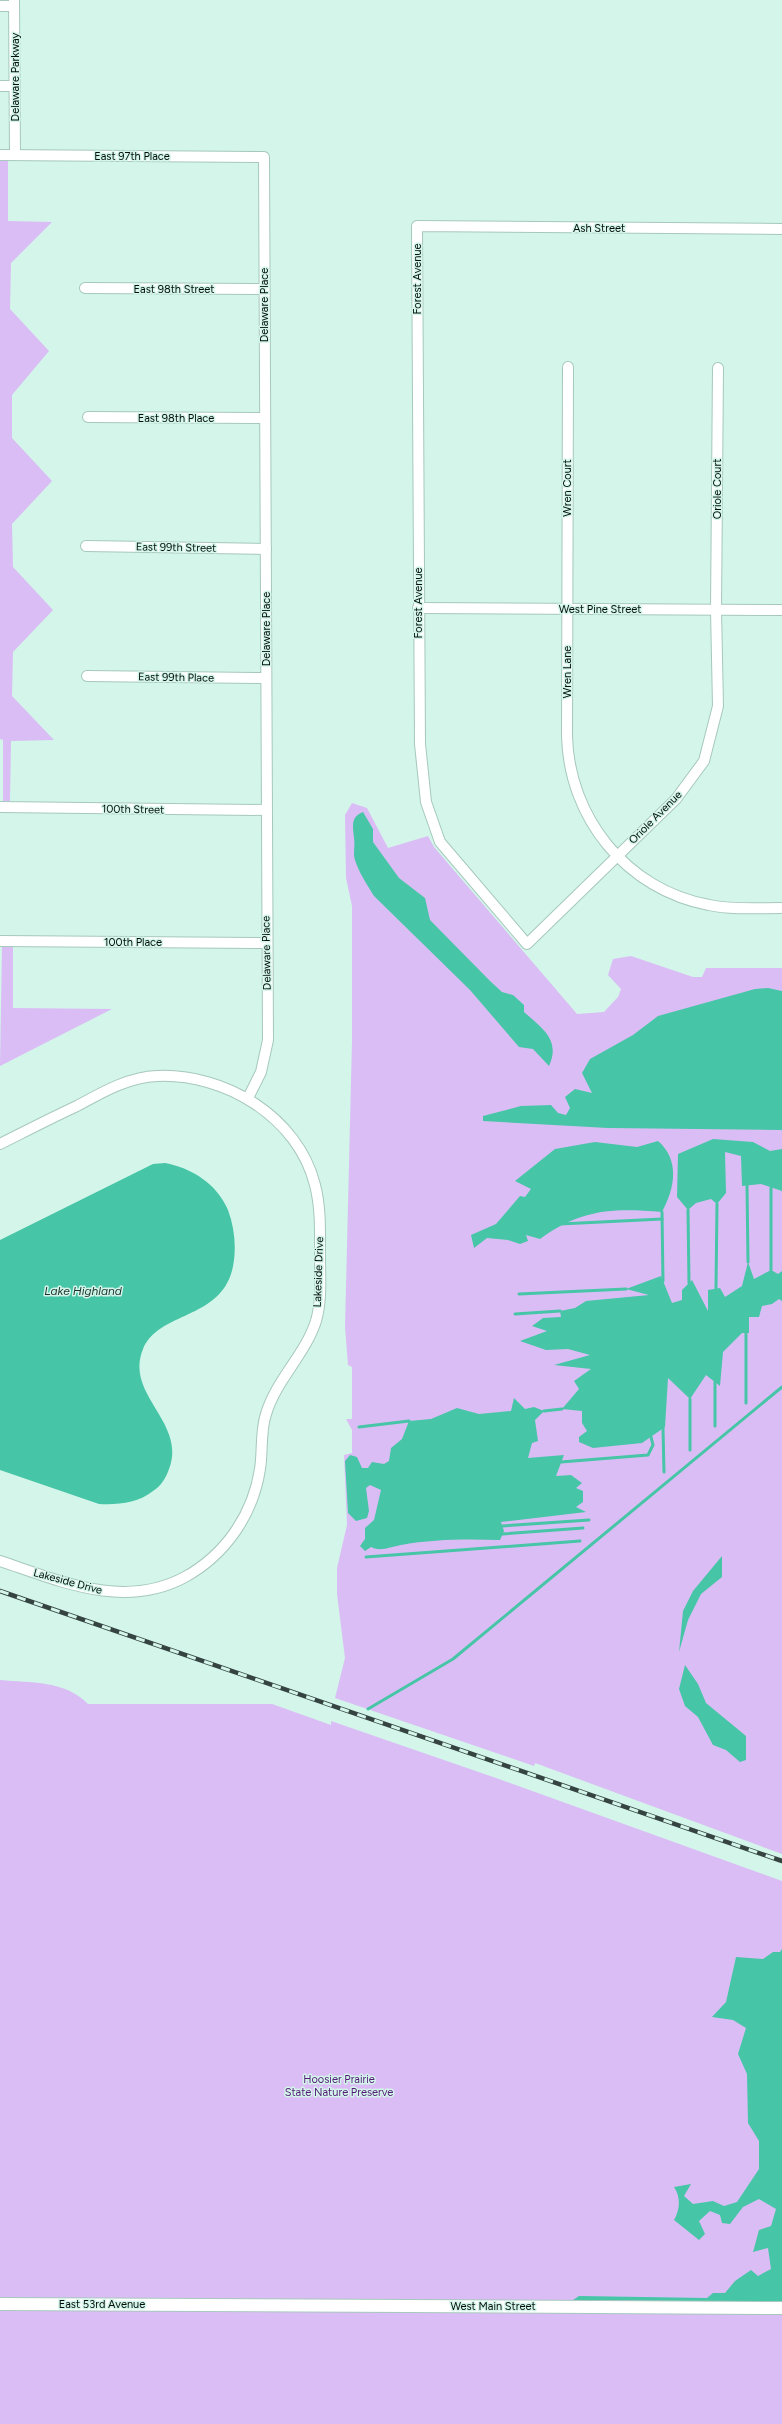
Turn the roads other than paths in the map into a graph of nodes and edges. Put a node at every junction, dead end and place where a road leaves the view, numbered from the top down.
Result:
1 (14, 3) edge
2 (0, 6) edge
3 (0, 86) edge
4 (15, 86) junction
5 (0, 155) edge
6 (15, 155) junction
7 (264, 157) joint
8 (417, 226) joint
9 (782, 229) edge
10 (85, 288) dead end
11 (263, 289) junction
12 (568, 367) dead end
13 (718, 368) dead end
14 (88, 417) dead end
15 (265, 418) junction
16 (86, 546) dead end
17 (266, 549) junction
18 (418, 608) junction
19 (566, 609) junction
20 (716, 610) junction
21 (782, 610) edge
22 (86, 676) dead end
23 (265, 678) junction
24 (0, 807) edge
25 (266, 810) junction
26 (616, 856) junction
27 (782, 908) edge
28 (0, 941) edge
29 (266, 943) junction
30 (527, 944) joint
31 (248, 1098) junction
32 (0, 1144) edge
33 (0, 1561) edge
34 (0, 2304) edge
35 (203, 2305) joint
36 (782, 2308) edge

1 - 2 street
1 - 4 street, Delaware Parkway
3 - 4 street
4 - 6 street, Delaware Parkway
5 - 6 street, East 97th Place
6 - 7 street, East 97th Place
7 - 11 street, Delaware Place
8 - 9 street, Ash Street
8 - 18 street, Forest Avenue
10 - 11 street, East 98th Street
11 - 15 street, Delaware Place
12 - 19 street, Wren Court
13 - 20 street, Oriole Court
14 - 15 street, East 98th Place
15 - 17 street, Delaware Place
16 - 17 street, East 99th Street
17 - 23 street, Delaware Place
18 - 19 street, West Pine Street
18 - 30 street, Forest Avenue
19 - 20 street, West Pine Street
19 - 26 street, Wren Lane
20 - 21 street, West Pine Street
20 - 26 street, Oriole Avenue
22 - 23 street, East 99th Place
23 - 25 street, Delaware Place
24 - 25 street, 100th Street
25 - 29 street, Delaware Place
26 - 27 street, Wren Lane
26 - 30 street, Oriole Avenue
28 - 29 street, 100th Place
29 - 31 street, Delaware Place
31 - 32 street, Lakeside Drive
31 - 33 street, Lakeside Drive
34 - 35 street, East 53rd Avenue
35 - 36 street, West Main Street

